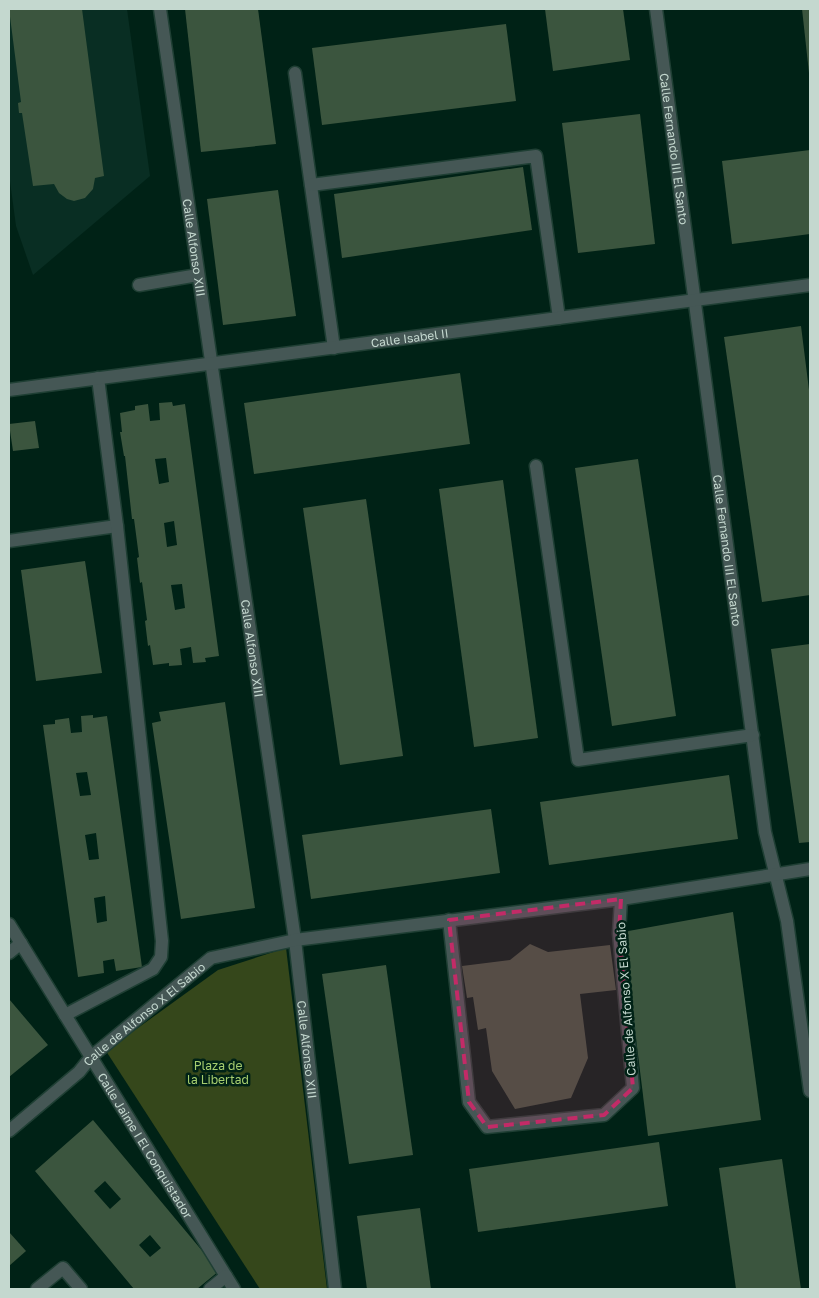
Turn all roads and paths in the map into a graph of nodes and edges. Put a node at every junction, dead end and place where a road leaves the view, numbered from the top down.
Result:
1 (160, 9) edge
2 (656, 9) edge
3 (295, 73) dead end
4 (311, 185) junction
5 (198, 275) junction
6 (139, 285) dead end
7 (810, 285) edge
8 (696, 300) junction
9 (559, 318) junction
10 (334, 348) junction
11 (210, 364) junction
12 (98, 378) junction
13 (9, 390) edge
14 (536, 466) dead end
15 (117, 526) junction
16 (9, 541) edge
17 (753, 735) junction
18 (810, 869) edge
19 (775, 874) junction
20 (621, 899) junction
21 (449, 920) junction
22 (9, 924) edge
23 (295, 940) junction
24 (21, 943) junction
25 (9, 953) edge
26 (65, 1015) junction
27 (91, 1057) junction
28 (810, 1091) edge
29 (9, 1130) edge
30 (226, 1276) junction
31 (37, 1289) edge
32 (81, 1289) edge
33 (210, 1289) edge
34 (234, 1289) edge
35 (335, 1289) edge

1 - 5 street, Calle Alfonso XIII
2 - 8 street, Calle Fernando III El Santo
3 - 4 street
4 - 9 street
4 - 10 street
5 - 6 street
5 - 11 street, Calle Alfonso XIII
7 - 8 street, Calle Isabel II
8 - 9 street, Calle Isabel II
8 - 17 street, Calle Fernando III El Santo
9 - 10 street, Calle Isabel II
10 - 11 street, Calle Isabel II
11 - 12 street, Calle Isabel II
11 - 23 street, Calle Alfonso XIII
12 - 13 street, Calle Isabel II
12 - 15 street
14 - 17 street
15 - 16 street
15 - 26 street
17 - 19 street, Calle Fernando III El Santo
18 - 19 street, Calle de Alfonso X El Sabio
19 - 20 street, Calle de Alfonso X El Sabio
19 - 28 street, Calle Fernando III El Santo
20 - 21 street, Calle de Alfonso X El Sabio
20 - 21 street, Calle de Alfonso X El Sabio
21 - 23 street, Calle de Alfonso X El Sabio
22 - 24 street, Calle Jaime I El Conquistador
23 - 27 street, Calle de Alfonso X El Sabio
23 - 35 street, Calle Alfonso XIII
24 - 25 street
24 - 26 street, Calle Jaime I El Conquistador
26 - 27 street, Calle Jaime I El Conquistador
27 - 29 street, Calle de Alfonso X El Sabio
27 - 30 street, Calle Jaime I El Conquistador
30 - 33 street
30 - 34 street, Calle Jaime I El Conquistador
31 - 32 street

